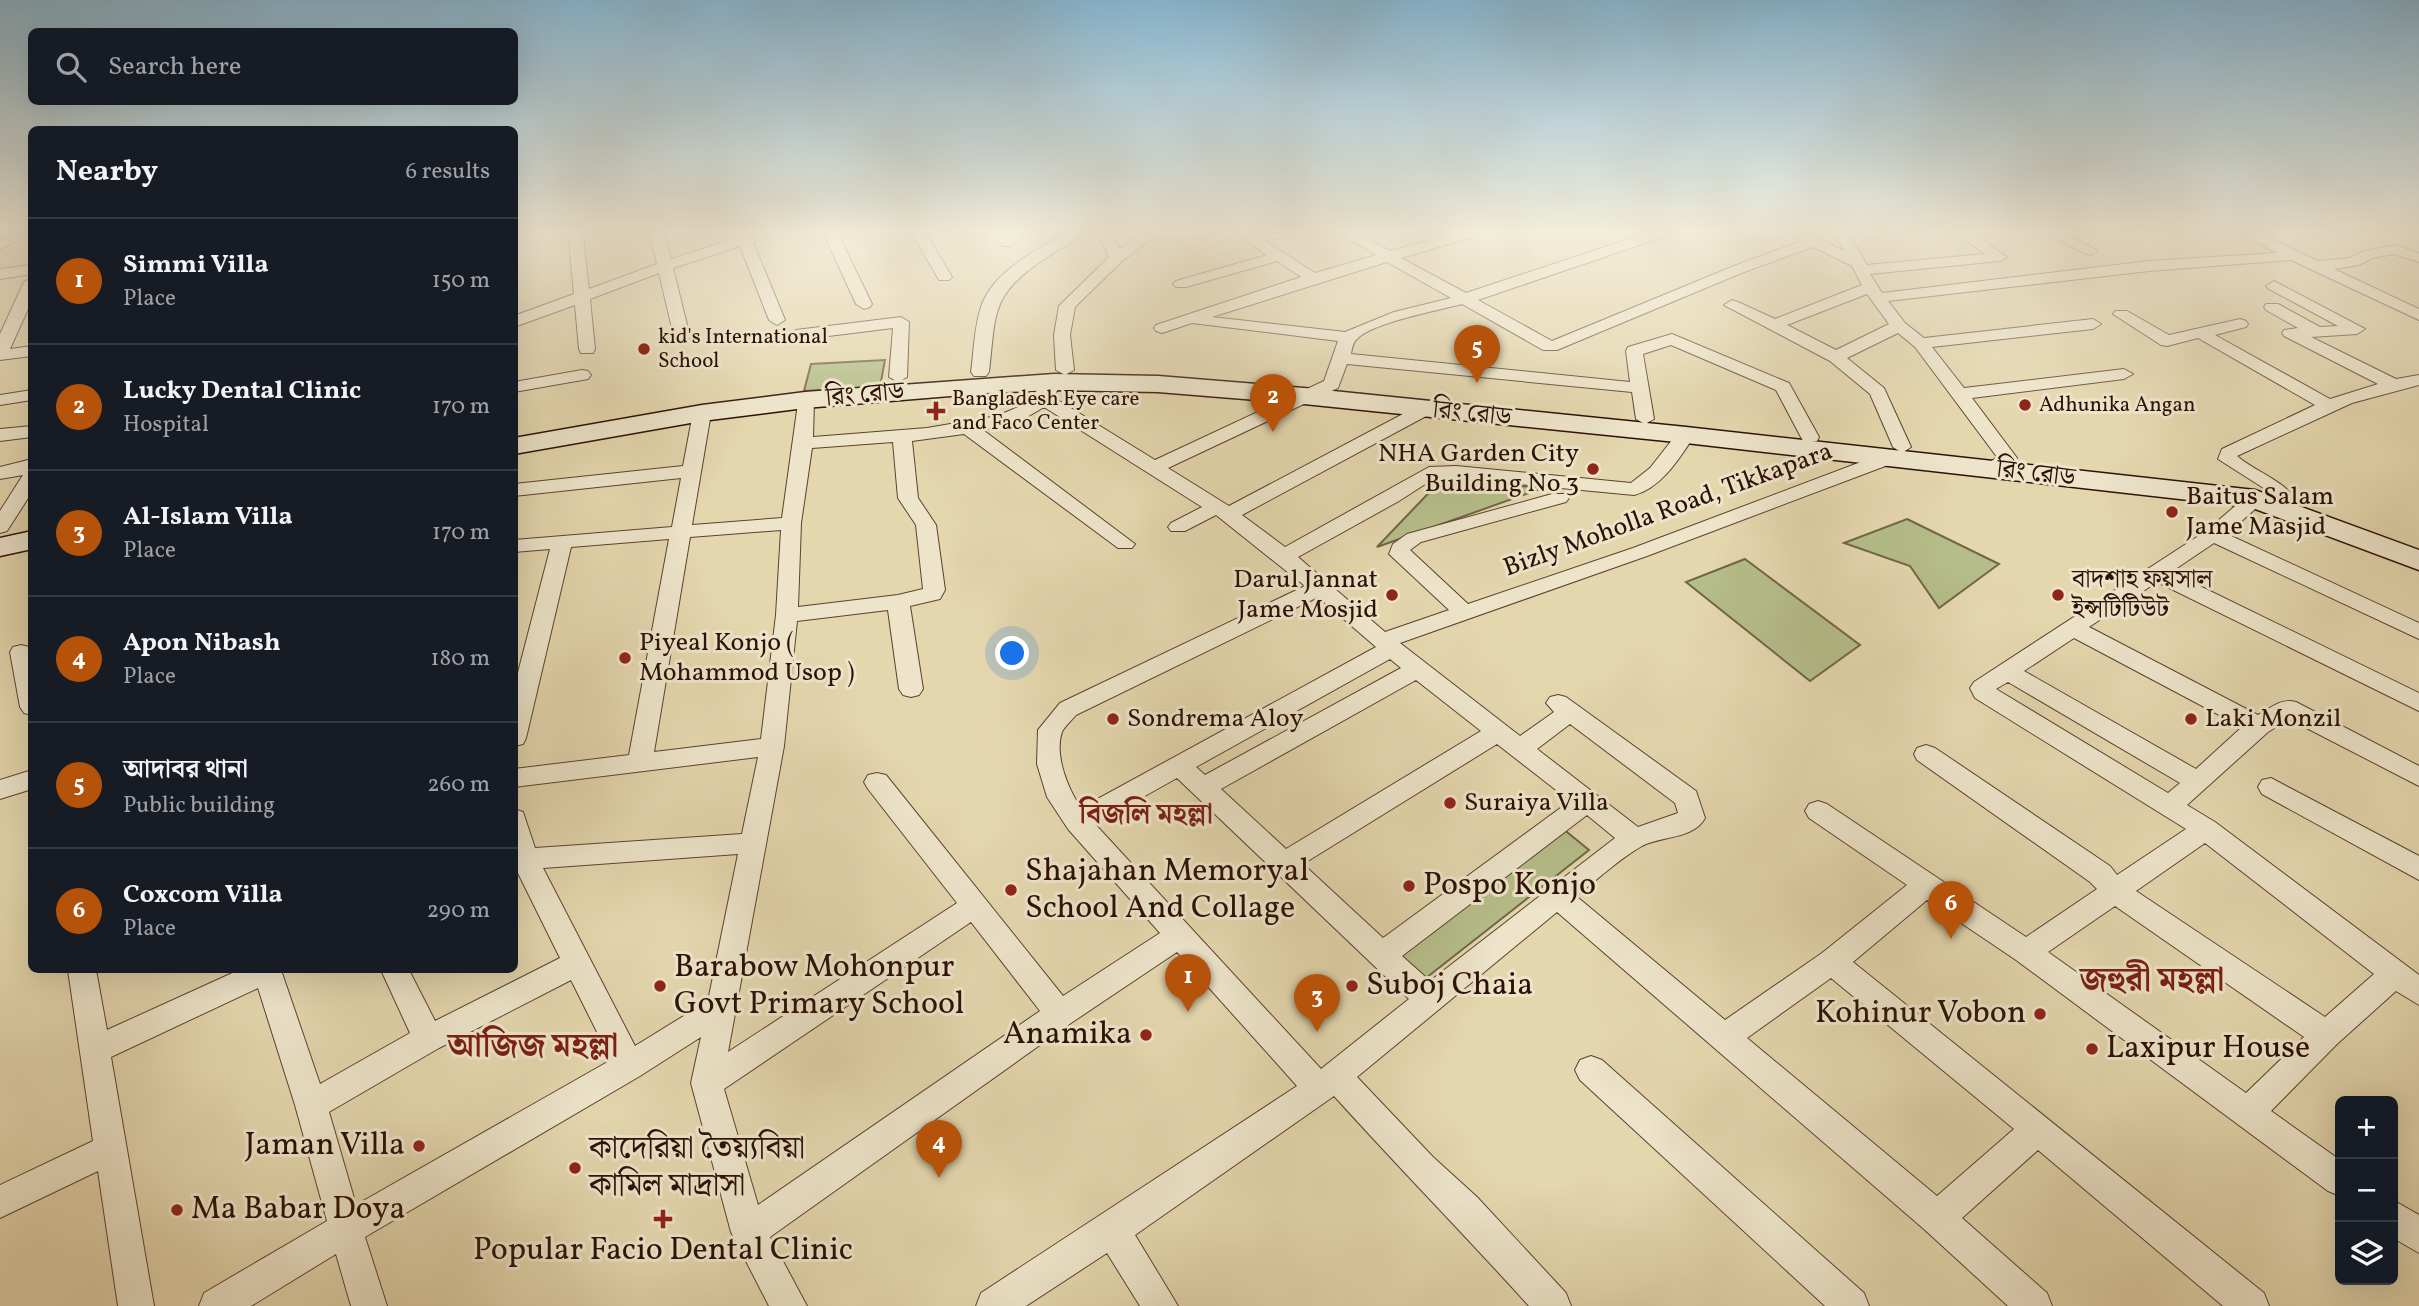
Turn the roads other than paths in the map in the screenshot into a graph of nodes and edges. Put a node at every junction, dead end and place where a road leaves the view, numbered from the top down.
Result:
1 (28, 291) edge
2 (582, 291) edge
3 (601, 291) edge
4 (671, 291) edge
5 (765, 291) edge
6 (858, 291) edge
7 (997, 291) edge
8 (1083, 291) edge
9 (1275, 291) edge
10 (1453, 291) edge
11 (1492, 291) edge
12 (1686, 291) edge
13 (1892, 291) edge
14 (2283, 291) edge
15 (2368, 291) edge
16 (1874, 292) junction
17 (583, 298) junction
18 (1468, 299) junction
19 (864, 304) dead end
20 (1732, 305) dead end
21 (2272, 307) dead end
22 (2120, 314) dead end
23 (2419, 315) edge
24 (1192, 319) junction
25 (777, 320) dead end
26 (518, 321) edge
27 (2093, 324) dead end
28 (2240, 324) dead end
29 (1774, 325) junction
30 (1899, 326) junction
31 (1162, 328) dead end
32 (2318, 332) junction
33 (2200, 333) junction
34 (796, 335) dead end
35 (682, 337) dead end
36 (1348, 337) junction
37 (1921, 343) junction
38 (587, 349) dead end
39 (28, 351) edge
40 (0, 354) edge
41 (1836, 357) junction
42 (1341, 358) junction
43 (980, 372) junction
44 (2124, 374) dead end
45 (582, 375) dead end
46 (898, 377) junction
47 (2419, 380) edge
48 (1054, 384) junction
49 (1332, 384) junction
50 (2392, 384) junction
51 (518, 386) edge
52 (1640, 388) junction
53 (1960, 394) junction
54 (28, 396) edge
55 (1304, 396) junction
56 (0, 400) edge
57 (805, 400) junction
58 (2331, 407) junction
59 (1424, 410) junction
60 (702, 413) junction
61 (1645, 419) junction
62 (967, 427) junction
63 (28, 431) edge
64 (518, 431) edge
65 (0, 435) edge
66 (902, 435) junction
67 (1686, 435) junction
68 (1810, 436) junction
69 (803, 443) junction
70 (518, 445) edge
71 (1896, 452) junction
72 (1999, 463) junction
73 (1154, 468) junction
74 (28, 470) edge
75 (693, 471) junction
76 (0, 473) edge
77 (28, 476) edge
78 (518, 489) edge
79 (1559, 498) dead end
80 (2255, 499) junction
81 (2287, 500) junction
82 (1223, 510) junction
83 (791, 523) junction
84 (28, 525) edge
85 (1178, 527) dead end
86 (0, 529) edge
87 (682, 531) junction
88 (2213, 535) junction
89 (28, 541) edge
90 (562, 541) junction
91 (1125, 544) dead end
92 (518, 546) edge
93 (0, 547) edge
94 (2419, 550) edge
95 (1284, 556) junction
96 (2419, 561) edge
97 (2156, 573) junction
98 (1320, 587) junction
99 (898, 602) junction
100 (1466, 614) junction
101 (787, 615) junction
102 (2073, 628) junction
103 (2419, 632) edge
104 (1387, 645) junction
105 (17, 653) edge
106 (1417, 669) junction
107 (2008, 672) junction
108 (911, 688) dead end
109 (28, 693) edge
110 (2419, 703) edge
111 (518, 722) edge
112 (2259, 726) junction
113 (1498, 732) junction
114 (772, 746) junction
115 (1519, 749) junction
116 (1926, 754) dead end
117 (640, 761) junction
118 (1179, 765) junction
119 (518, 777) edge
120 (2419, 777) edge
121 (28, 780) edge
122 (2197, 781) junction
123 (877, 782) dead end
124 (1204, 787) junction
125 (2271, 787) dead end
126 (0, 790) edge
127 (1587, 802) junction
128 (2170, 806) junction
129 (1818, 811) dead end
130 (1077, 822) junction
131 (2206, 829) junction
132 (518, 834) edge
133 (1634, 838) junction
134 (753, 843) junction
135 (525, 859) junction
136 (1285, 862) junction
137 (2419, 869) edge
138 (1926, 886) junction
139 (2114, 891) junction
140 (1557, 896) junction
141 (974, 906) junction
142 (1178, 936) junction
143 (2026, 952) junction
144 (1383, 954) junction
145 (1832, 962) junction
146 (577, 963) junction
147 (83, 973) edge
148 (261, 973) edge
149 (268, 973) edge
150 (397, 973) edge
151 (2396, 973) junction
152 (2419, 992) edge
153 (1429, 999) junction
154 (720, 1009) junction
155 (1060, 1014) junction
156 (2326, 1035) junction
157 (1725, 1037) junction
158 (428, 1039) junction
159 (96, 1050) junction
160 (629, 1066) junction
161 (1591, 1070) dead end
162 (1327, 1082) junction
163 (707, 1083) junction
164 (311, 1105) junction
165 (2248, 1113) junction
166 (2038, 1129) junction
167 (112, 1149) junction
168 (2335, 1176) edge
169 (0, 1202) edge
170 (1937, 1218) junction
171 (2398, 1221) edge
172 (346, 1229) junction
173 (1112, 1230) junction
174 (748, 1232) junction
175 (2419, 1236) edge
176 (1835, 1301) edge
177 (136, 1306) edge
178 (217, 1306) edge
179 (369, 1306) edge
180 (789, 1306) edge
181 (994, 1306) edge
182 (1160, 1306) edge
183 (1553, 1306) edge
184 (2034, 1306) edge
185 (2251, 1306) edge

1 - 40 street
2 - 17 street
3 - 17 street
4 - 35 street
5 - 25 street
6 - 19 street
7 - 43 street
8 - 48 street
9 - 24 street
10 - 18 street
11 - 18 street
12 - 18 street
13 - 16 street
14 - 32 street
15 - 23 street
16 - 29 street
16 - 30 street
17 - 26 street
17 - 38 street
18 - 36 street
20 - 29 street
21 - 32 street
22 - 33 street
24 - 31 street
24 - 36 street
27 - 37 street
28 - 33 street
29 - 41 street
30 - 37 street
30 - 41 street
32 - 50 street
33 - 58 street
34 - 46 street
36 - 42 street
37 - 53 street
39 - 40 street
41 - 71 street
42 - 49 street
42 - 52 street
43 - 46 main road, রিং রোড
43 - 48 main road, রিং রোড
44 - 53 street
45 - 51 street
46 - 64 main road, রিং রোড
47 - 50 street
48 - 49 main road, রিং রোড
48 - 55 main road, রিং রোড
48 - 57 main road, রিং রোড
48 - 62 street
48 - 73 street
49 - 55 street
49 - 61 main road, রিং রোড
50 - 58 street
52 - 61 street
52 - 68 street
53 - 72 street
54 - 56 street
55 - 59 main road, রিং রোড
55 - 73 street
57 - 60 main road, রিং রোড
57 - 69 street
58 - 81 street
59 - 67 main road, রিং রোড
59 - 82 street
60 - 70 main road, রিং রোড
60 - 75 street
61 - 68 main road, রিং রোড
62 - 66 street
62 - 91 street
63 - 65 street
66 - 69 street
66 - 99 street
67 - 71 main road, রিং রোড
67 - 95 street
68 - 71 main road, রিং রোড
69 - 83 street
71 - 72 main road, রিং রোড
71 - 100 street, Bizly Moholla Road, Tikkapara
72 - 80 main road, রিং রোড
72 - 81 main road, রিং রোড
73 - 82 street
74 - 76 street
75 - 78 street
75 - 87 street
77 - 86 street
79 - 100 street, Bizly Moholla Road, Tikkapara
80 - 88 street
80 - 96 main road, রিং রোড
81 - 94 main road, রিং রোড
82 - 85 street
82 - 95 street
83 - 87 street
83 - 101 street
84 - 86 main road
87 - 90 street
87 - 117 street
88 - 97 street
88 - 103 street
89 - 93 main road
90 - 92 street
90 - 111 street
95 - 98 street
97 - 102 street
97 - 110 street
98 - 104 street
98 - 130 street
99 - 101 street
99 - 108 street
100 - 104 street, Bizly Moholla Road, Tikkapara
101 - 114 street
102 - 107 street
102 - 112 street
104 - 106 street
104 - 118 street, Bizly Moholla Road, Tikkapara
105 - 109 street
106 - 113 street
106 - 124 street
107 - 122 street
107 - 128 street
112 - 120 street
112 - 122 street
113 - 115 street
113 - 136 street
114 - 117 street
114 - 134 street
115 - 127 street
115 - 133 street
116 - 139 street
117 - 119 street
118 - 124 street
118 - 130 street, Bizly Moholla Road, Tikkapara
121 - 126 street
122 - 128 street
123 - 141 street
124 - 136 street
125 - 137 street
127 - 133 street
127 - 144 street
128 - 131 street
129 - 138 street
130 - 142 street
131 - 139 street
131 - 151 street
132 - 135 street
133 - 140 street
134 - 135 street
134 - 154 street
135 - 146 street
136 - 144 street
138 - 143 street
138 - 145 street
139 - 143 street
139 - 156 street
140 - 153 street
140 - 157 street
141 - 155 street
141 - 163 street
142 - 155 street
142 - 162 street
143 - 165 street
144 - 153 street
145 - 157 street
145 - 166 street
146 - 158 street
146 - 160 street
147 - 159 street
148 - 159 street
149 - 164 street
150 - 158 street
151 - 152 street
151 - 156 street
153 - 162 street
154 - 160 street
154 - 163 street
155 - 174 street
156 - 165 street
157 - 170 street
158 - 164 street
159 - 167 street
160 - 172 street
161 - 176 street
162 - 173 street
162 - 183 street
163 - 174 street
164 - 172 street
165 - 168 street
166 - 170 street
166 - 185 street
167 - 169 street
167 - 177 street
170 - 184 street
171 - 175 street
172 - 178 street
172 - 179 street
173 - 181 street
173 - 182 street
174 - 180 street

